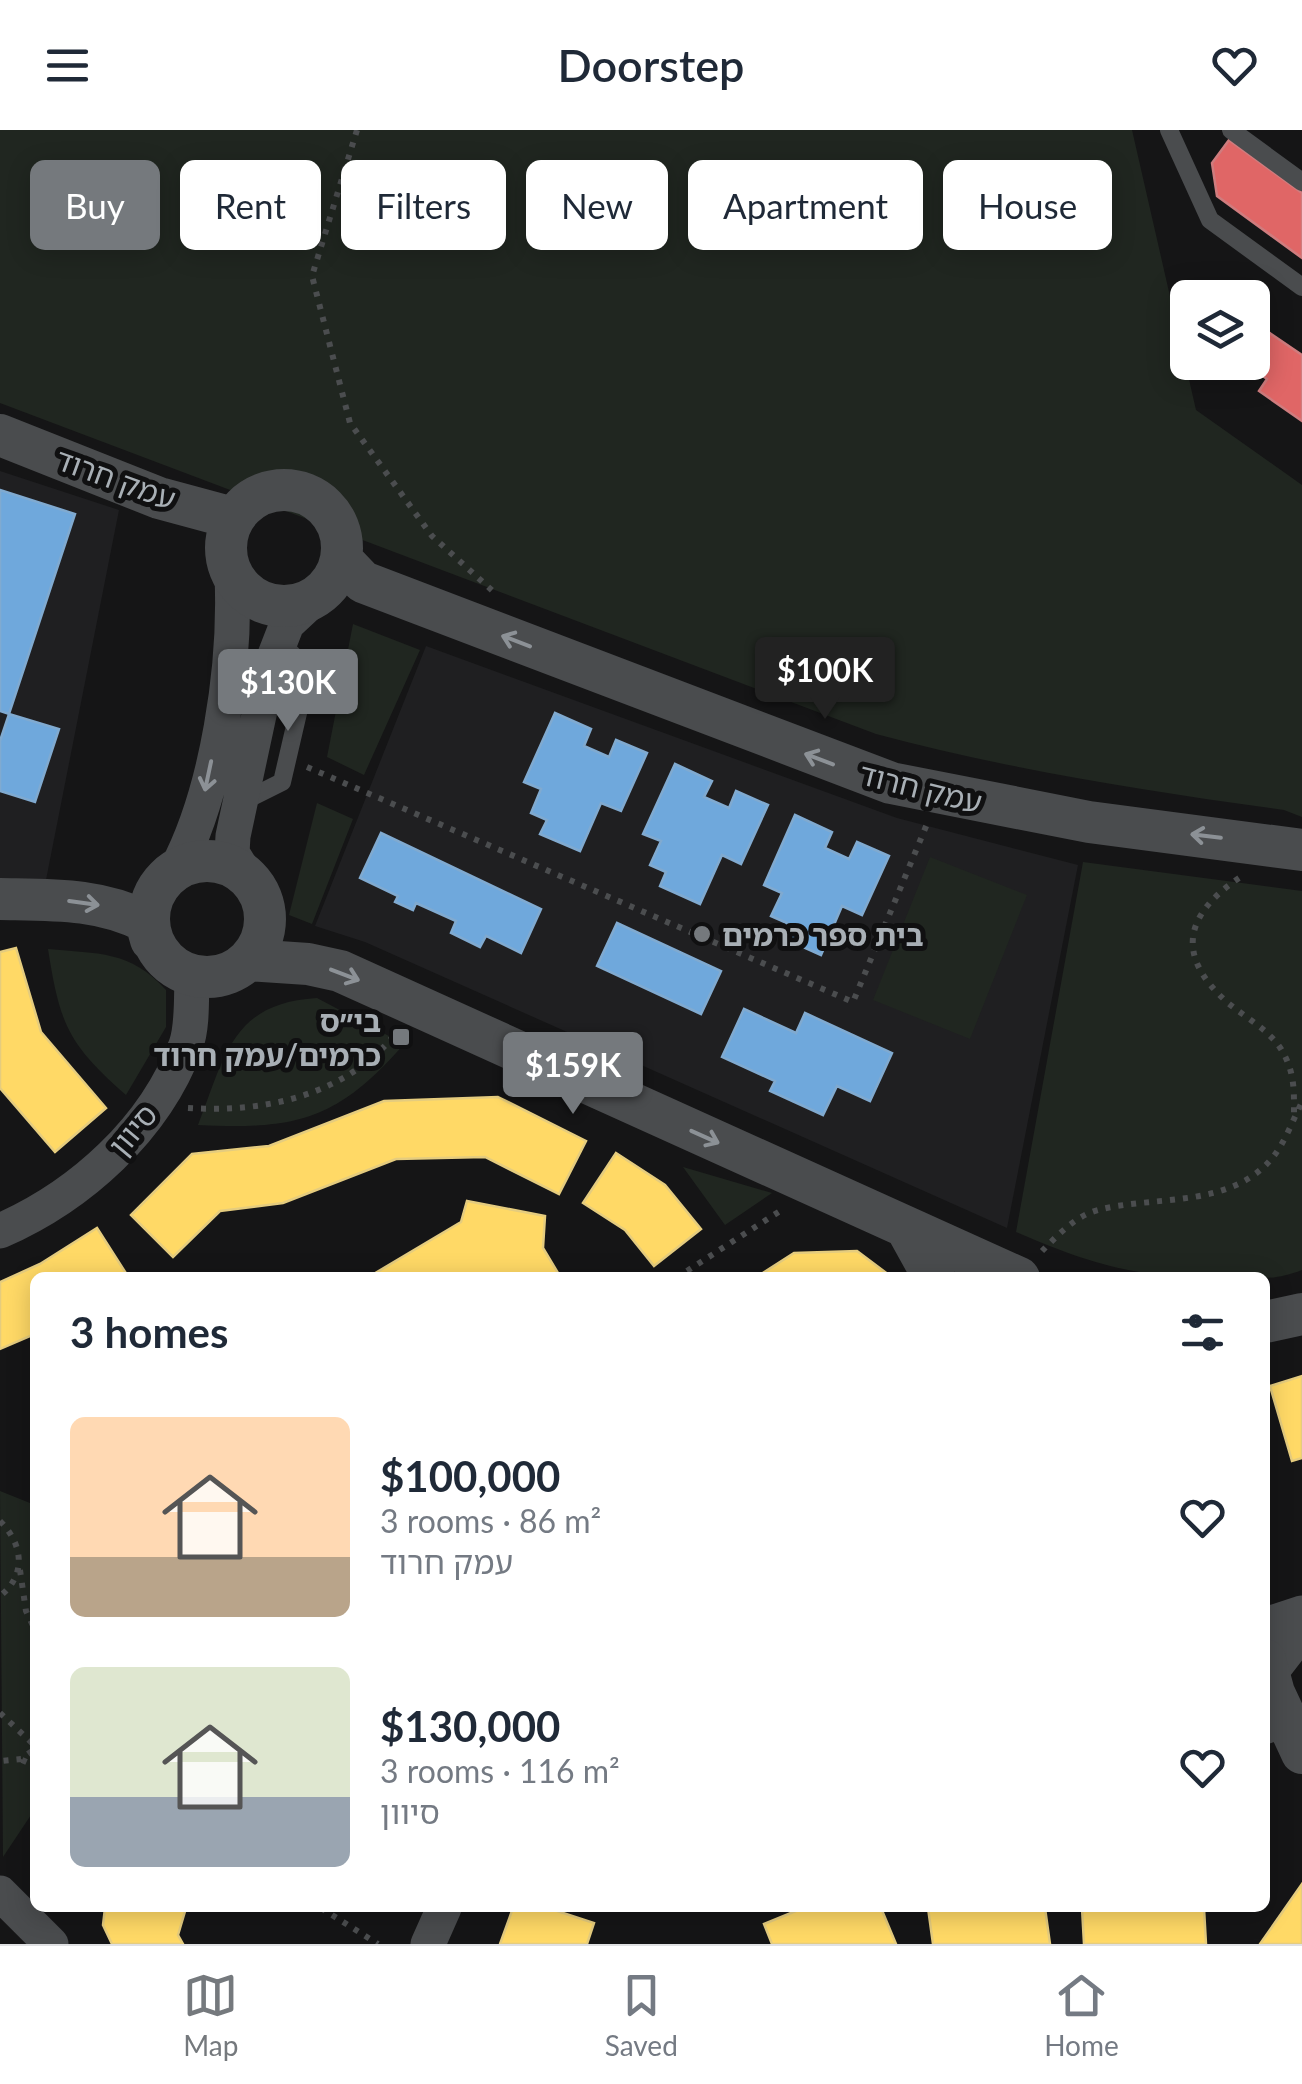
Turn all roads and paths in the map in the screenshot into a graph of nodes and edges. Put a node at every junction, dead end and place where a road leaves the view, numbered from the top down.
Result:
1 (358, 130) edge
2 (1169, 130) edge
3 (1231, 130) edge
4 (1302, 182) edge
5 (1302, 287) edge
6 (0, 434) edge
7 (234, 518) junction
8 (342, 559) junction
9 (232, 576) junction
10 (316, 597) junction
11 (483, 628) junction
12 (279, 641) junction
13 (288, 758) junction
14 (939, 795) junction
15 (240, 803) junction
16 (1293, 848) edge
17 (176, 870) junction
18 (245, 874) junction
19 (0, 899) edge
20 (152, 940) junction
21 (249, 960) junction
22 (192, 976) junction
23 (418, 1007) junction
24 (1302, 1102) edge
25 (152, 1106) junction
26 (1294, 1117) junction
27 (816, 1188) junction
28 (907, 1229) junction
29 (0, 1232) edge
30 (685, 1272) edge
31 (931, 1272) edge
32 (1006, 1272) edge
33 (1023, 1272) edge
34 (1302, 1314) edge
35 (1270, 1321) edge
36 (0, 1522) edge
37 (20, 1564) junction
38 (0, 1596) edge
39 (1302, 1613) edge
40 (30, 1619) edge
41 (1270, 1623) edge
42 (1302, 1632) edge
43 (1270, 1685) edge
44 (1270, 1689) edge
45 (0, 1713) edge
46 (30, 1738) edge
47 (30, 1753) edge
48 (1302, 1753) edge
49 (20, 1759) junction
50 (0, 1761) edge
51 (1270, 1761) edge
52 (30, 1764) edge
53 (1302, 1773) edge
54 (20, 1902) edge
55 (327, 1912) edge
56 (442, 1912) edge
57 (51, 1944) edge
58 (378, 1944) edge
59 (428, 1944) edge

1 - 11 path
2 - 5 lane
3 - 4 lane
6 - 7 street, עמק חרוד
7 - 8 street
7 - 9 street
8 - 10 street
8 - 11 street, עמק חרוד
9 - 10 street
9 -> 17 street
10 - 12 street
14 -> 11 street, עמק חרוד
12 - 13 lane
12 - 15 street
13 - 14 path
13 - 15 lane
16 -> 14 street, עמק חרוד
15 - 18 street
16 - 26 path
17 - 18 street
17 - 20 street
18 - 21 street
19 -> 20 street
20 - 22 street
21 - 22 street
21 -> 23 street
22 - 25 street, סיוון
23 - 25 path
23 -> 27 street
24 - 26 path
25 - 29 street, סיוון
26 - 33 path
27 - 28 street
27 - 30 path
28 - 31 street
28 - 32 street
34 - 35 street
36 - 37 path
37 - 38 path
37 - 40 path
39 - 41 street
42 - 43 street
44 - 48 street
45 - 46 path
47 - 49 path
49 - 50 path
49 - 52 path
51 - 53 street
54 - 57 street
55 - 58 path
56 - 59 street

